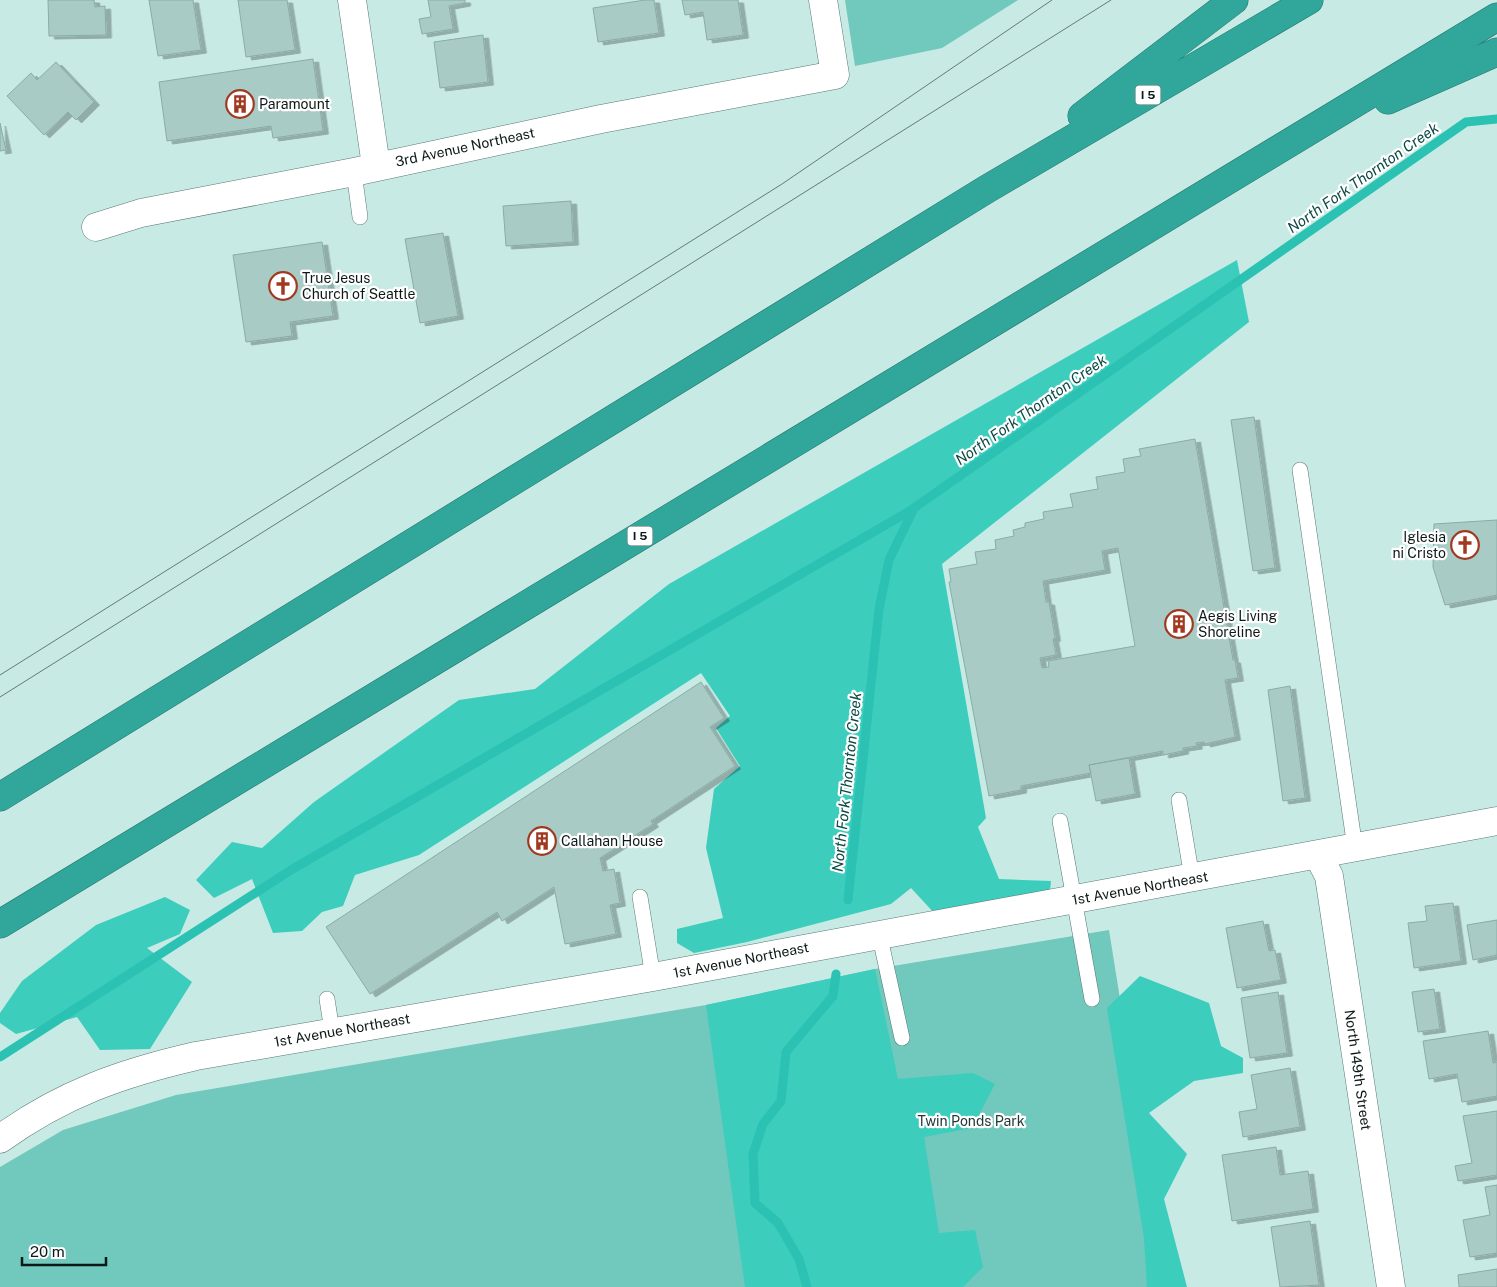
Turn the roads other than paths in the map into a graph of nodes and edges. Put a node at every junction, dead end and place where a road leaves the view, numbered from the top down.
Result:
1 (352, 0) edge
2 (824, 0) edge
3 (1234, 0) edge
4 (1309, 0) edge
5 (1497, 17) edge
6 (1497, 52) edge
7 (1281, 147) junction
8 (365, 169) junction
9 (987, 189) junction
10 (360, 217) dead end
11 (96, 227) dead end
12 (1300, 470) dead end
13 (0, 797) edge
14 (1179, 800) dead end
15 (1060, 820) dead end
16 (1497, 821) edge
17 (1354, 848) junction
18 (1318, 855) junction
19 (1192, 878) junction
20 (640, 897) dead end
21 (1074, 899) junction
22 (0, 924) edge
23 (879, 933) junction
24 (653, 977) junction
25 (328, 999) dead end
26 (1092, 999) dead end
27 (332, 1031) junction
28 (902, 1038) dead end
29 (0, 1139) edge
30 (1390, 1287) edge

1 - 8 street
2 - 8 street, 3rd Avenue Northeast
3 - 9 highway
4 - 9 highway, I 5
5 - 7 highway, I 5
6 - 7 highway
7 - 22 highway, I 5
8 - 10 lane
8 - 11 street, 3rd Avenue Northeast
9 - 13 highway, I 5
12 - 17 lane
14 - 19 lane
15 - 21 lane
16 - 17 street, 1st Avenue Northeast
17 - 18 street, 1st Avenue Northeast
18 - 19 street, 1st Avenue Northeast
18 - 30 street, North 149th Street
19 - 21 street, 1st Avenue Northeast
20 - 24 lane
21 - 23 street, 1st Avenue Northeast
21 - 26 lane
23 - 24 street, 1st Avenue Northeast
23 - 28 lane
24 - 27 street, 1st Avenue Northeast
25 - 27 lane
27 - 29 street, 1st Avenue Northeast

